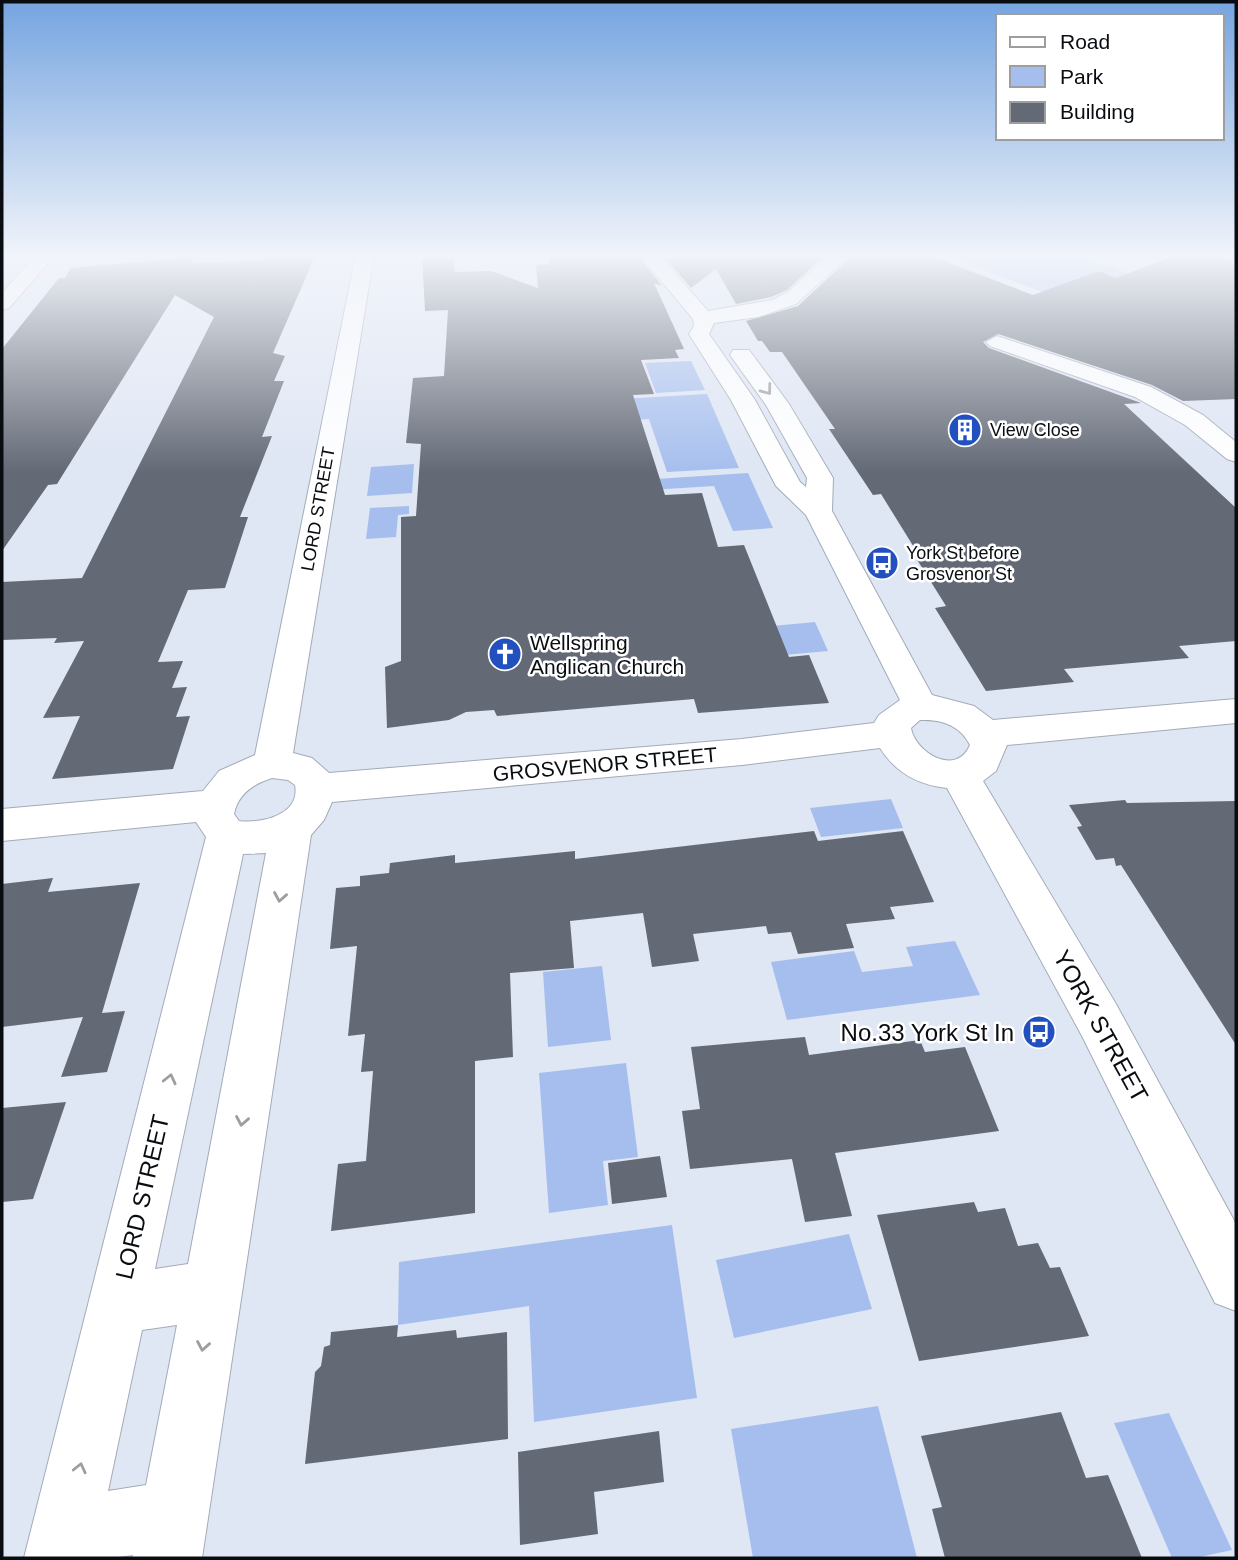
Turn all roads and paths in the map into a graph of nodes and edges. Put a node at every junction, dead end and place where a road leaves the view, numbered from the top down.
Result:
1 (352, 327) edge
2 (702, 327) edge
3 (997, 342) dead end
4 (1236, 454) edge
5 (921, 707) junction
6 (1236, 711) edge
7 (892, 734) junction
8 (985, 734) junction
9 (272, 764) junction
10 (959, 774) junction
11 (304, 809) junction
12 (221, 820) junction
13 (2, 825) edge
14 (1236, 1282) edge
15 (213, 1290) junction
16 (118, 1304) junction
17 (171, 1537) edge
18 (62, 1544) edge

1 - 9 street, LORD STREET
2 - 5 street
3 - 4 street
5 - 7 street
5 - 8 street
6 - 8 street
7 - 10 street
7 - 11 street, GROSVENOR STREET
8 - 10 street
9 - 11 street
9 - 12 street
10 - 14 street, YORK STREET
11 - 12 street
11 -> 15 street
12 - 13 street
16 -> 12 street, LORD STREET
15 - 16 street
15 -> 17 street
18 -> 16 street, LORD STREET
17 - 18 street

